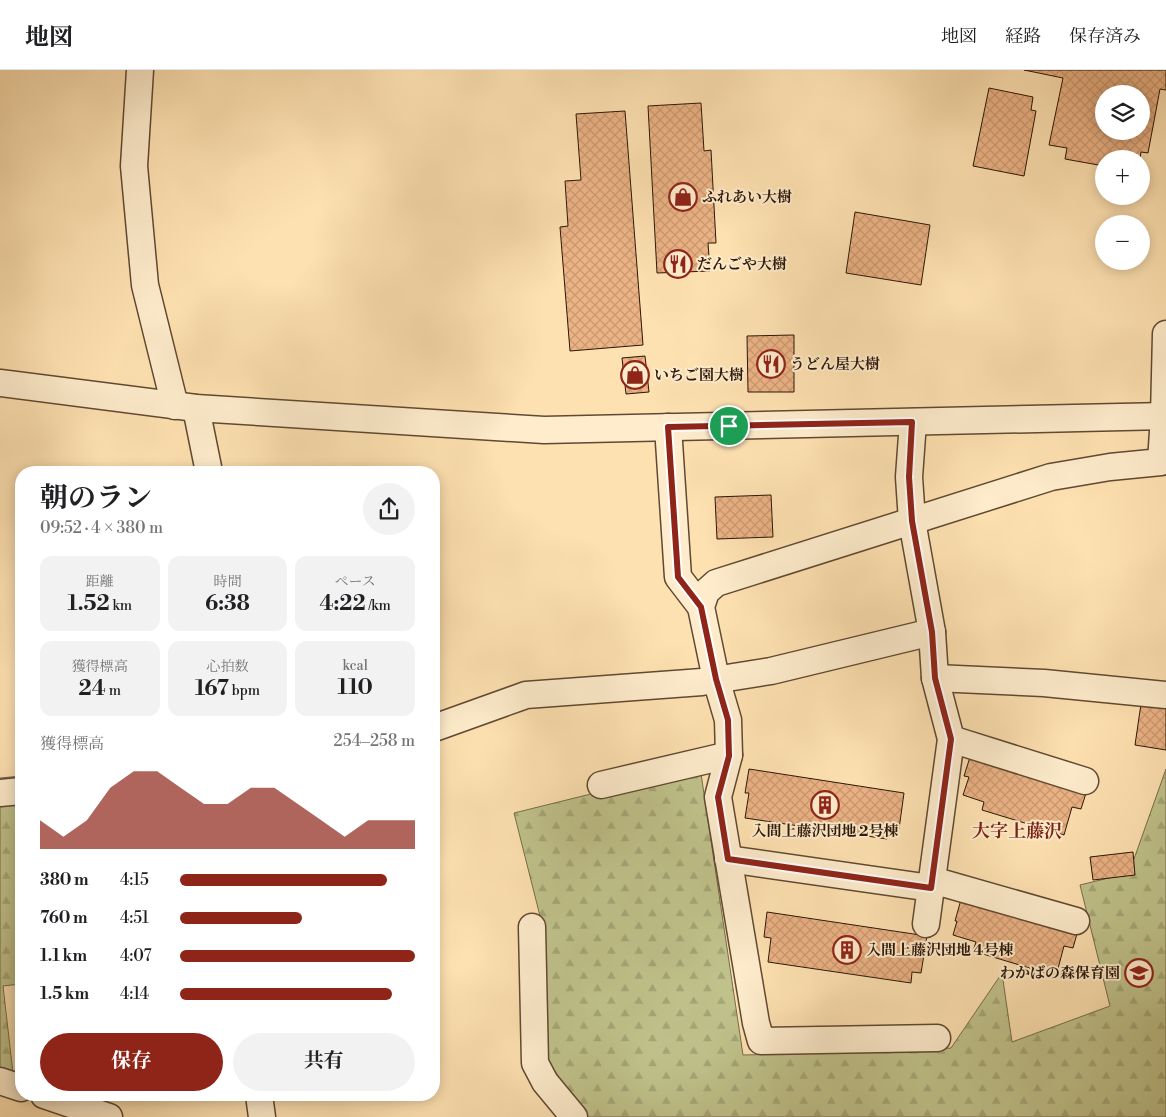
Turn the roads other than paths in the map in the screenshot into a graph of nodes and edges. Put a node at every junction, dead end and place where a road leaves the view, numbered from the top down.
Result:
1 (140, 70) edge
2 (1166, 334) edge
3 (0, 383) edge
4 (186, 407) junction
5 (1165, 416) edge
6 (912, 422) junction
7 (668, 427) junction
8 (207, 466) edge
9 (912, 521) junction
10 (701, 607) junction
11 (932, 632) junction
12 (935, 678) junction
13 (716, 679) junction
14 (1166, 695) edge
15 (440, 726) edge
16 (951, 739) junction
17 (729, 756) junction
18 (1086, 781) dead end
19 (601, 785) dead end
20 (15, 791) edge
21 (0, 792) edge
22 (728, 859) junction
23 (932, 884) junction
24 (1076, 921) dead end
25 (926, 924) dead end
26 (532, 927) dead end
27 (937, 1038) dead end
28 (0, 1081) edge
29 (15, 1086) edge
30 (62, 1101) edge
31 (260, 1101) edge
32 (109, 1117) edge
33 (262, 1117) edge
34 (574, 1117) edge

1 - 4 street
2 - 5 street
3 - 4 street
4 - 7 street
4 - 8 street
5 - 6 street
5 - 9 street
6 - 7 street
6 - 9 street
7 - 10 street
9 - 10 street
9 - 11 street
10 - 13 street
11 - 12 street
11 - 13 street
12 - 14 street
12 - 16 street
13 - 15 street
13 - 17 street
16 - 18 street
16 - 23 street
17 - 19 street
17 - 22 street
20 - 21 street
22 - 23 street
22 - 27 street
23 - 24 street
23 - 25 street
26 - 34 street
28 - 29 street
30 - 32 street
31 - 33 street

